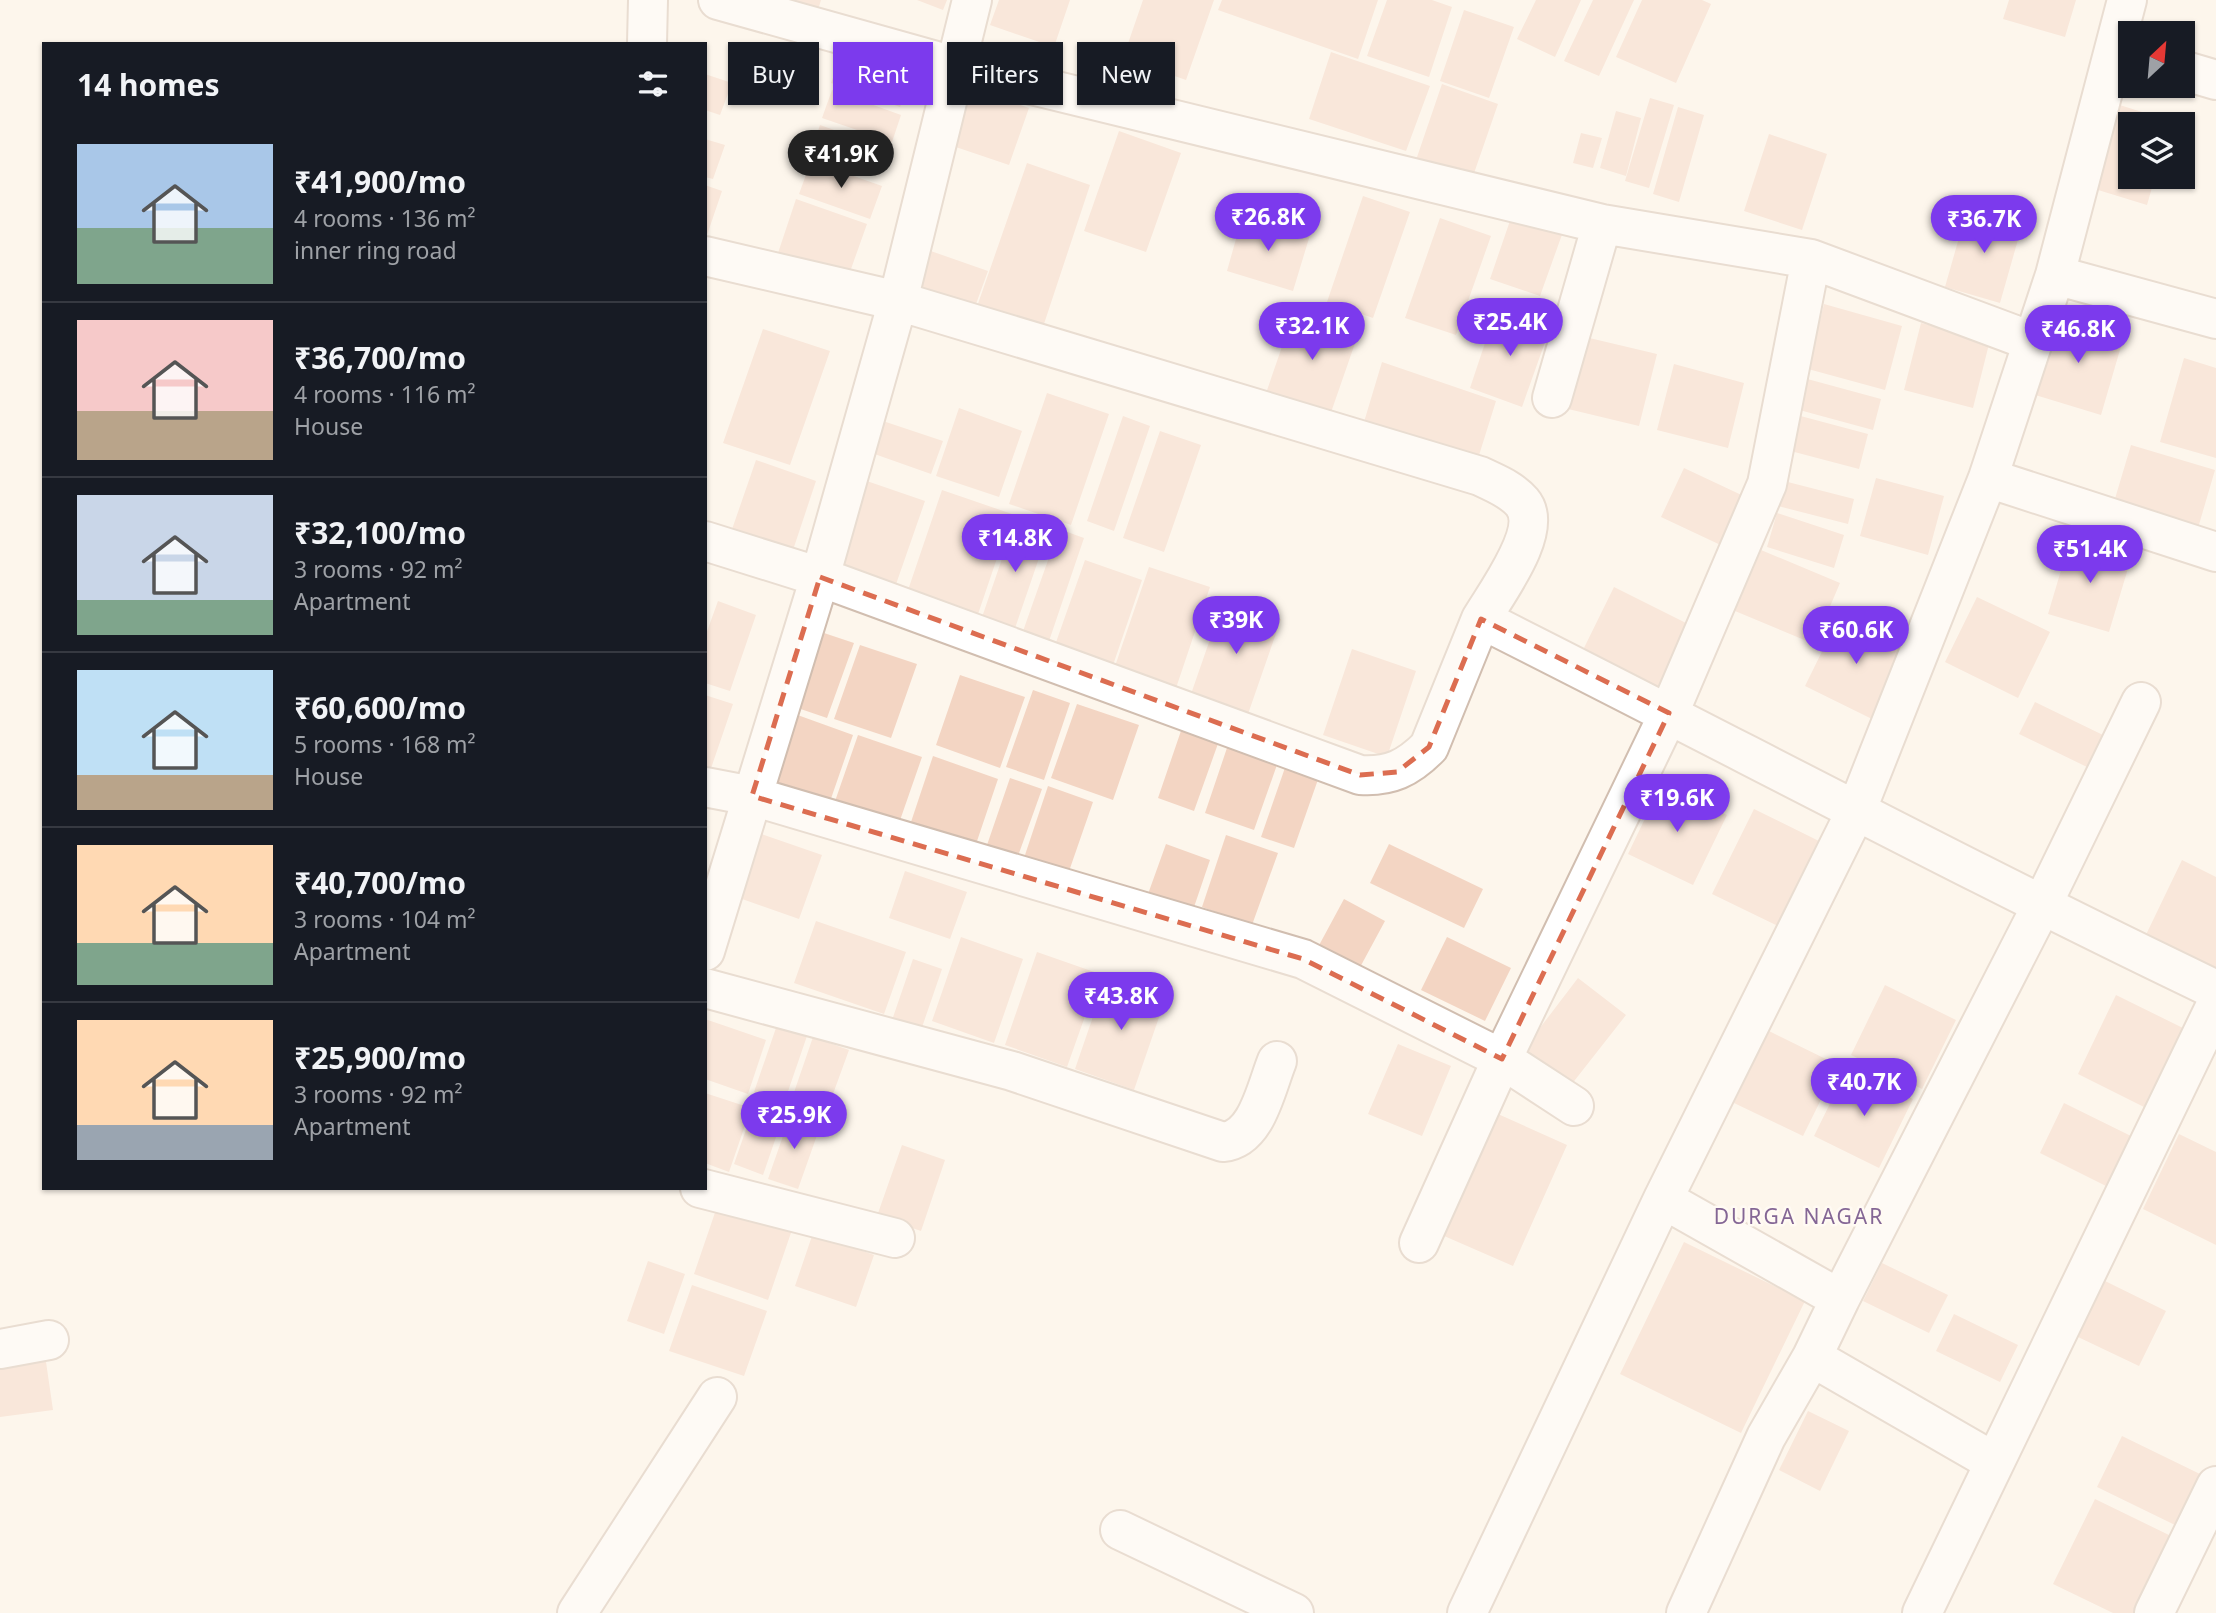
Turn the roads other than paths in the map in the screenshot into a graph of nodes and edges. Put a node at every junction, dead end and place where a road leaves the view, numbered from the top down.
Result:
1 (648, 0) edge
2 (718, 0) edge
3 (972, 0) edge
4 (2127, 0) edge
5 (2125, 21) edge
6 (647, 42) edge
7 (961, 42) edge
8 (2118, 62) edge
9 (947, 64) edge
10 (2195, 74) edge
11 (2216, 80) edge
12 (1063, 93) edge
13 (947, 95) edge
14 (1602, 224) junction
15 (707, 256) edge
16 (1811, 259) junction
17 (2055, 275) junction
18 (898, 301) junction
19 (2216, 319) edge
20 (2031, 341) junction
21 (1552, 398) dead end
22 (1988, 478) junction
23 (707, 542) edge
24 (2216, 552) edge
25 (820, 577) junction
26 (1481, 619) junction
27 (2141, 702) dead end
28 (1669, 713) junction
29 (707, 787) edge
30 (752, 796) junction
31 (1857, 809) junction
32 (2042, 906) junction
33 (707, 944) edge
34 (707, 989) edge
35 (2216, 990) edge
36 (2216, 1005) edge
37 (1502, 1059) junction
38 (1277, 1061) dead end
39 (1574, 1106) dead end
40 (707, 1190) edge
41 (1662, 1199) junction
42 (895, 1238) dead end
43 (1419, 1243) dead end
44 (1840, 1299) junction
45 (49, 1340) dead end
46 (0, 1349) edge
47 (1812, 1357) junction
48 (717, 1397) dead end
49 (1994, 1462) junction
50 (2216, 1486) edge
51 (1120, 1530) dead end
52 (577, 1613) edge
53 (1294, 1613) edge
54 (1467, 1613) edge
55 (1686, 1613) edge
56 (1922, 1613) edge
57 (2154, 1613) edge

1 - 6 street
2 - 9 street
3 - 7 street
4 - 5 street
8 - 17 street
10 - 11 street
12 - 14 street
13 - 18 street
14 - 16 street
14 - 21 street
15 - 18 street
16 - 20 street
16 - 28 street
17 - 19 street
17 - 20 street
18 - 25 street
18 - 26 street
20 - 22 street
22 - 24 street
22 - 31 street
23 - 25 street
25 - 26 street
25 - 30 street
26 - 28 street
27 - 32 street
28 - 31 street
28 - 37 street
29 - 30 street
30 - 33 street
30 - 37 street
31 - 32 street
31 - 41 street
32 - 35 street
32 - 44 street
34 - 38 street
36 - 49 street
37 - 39 street
37 - 43 street
40 - 42 street
41 - 44 street
41 - 54 street
44 - 47 street
45 - 46 street
47 - 49 street
47 - 55 street
48 - 52 street
49 - 56 street
50 - 57 street
51 - 53 street

